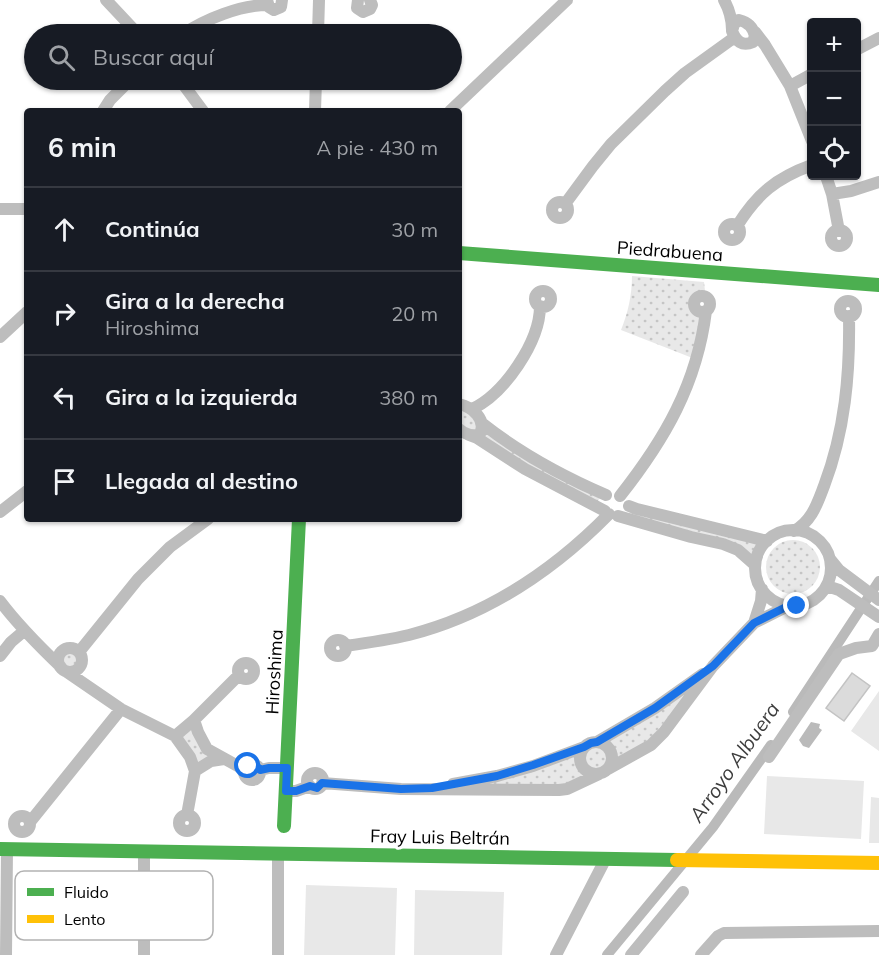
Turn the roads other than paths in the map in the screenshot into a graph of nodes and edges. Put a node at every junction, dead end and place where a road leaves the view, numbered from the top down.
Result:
1 (106, 0) edge
2 (282, 0) edge
3 (320, 0) edge
4 (358, 0) edge
5 (370, 0) edge
6 (567, 0) edge
7 (726, 0) edge
8 (268, 3) edge
9 (746, 21) junction
10 (129, 24) edge
11 (202, 24) edge
12 (319, 24) edge
13 (754, 32) junction
14 (733, 34) junction
15 (879, 38) edge
16 (748, 44) junction
17 (861, 47) edge
18 (772, 57) junction
19 (807, 77) edge
20 (789, 86) junction
21 (120, 90) edge
22 (187, 90) edge
23 (316, 90) edge
24 (105, 108) edge
25 (201, 108) edge
26 (315, 108) edge
27 (453, 108) edge
28 (807, 129) edge
29 (807, 167) edge
30 (827, 180) edge
31 (879, 182) edge
32 (832, 194) junction
33 (565, 204) dead end
34 (0, 209) edge
35 (24, 209) edge
36 (737, 226) dead end
37 (839, 231) dead end
38 (462, 253) edge
39 (879, 285) edge
40 (540, 306) dead end
41 (706, 311) dead end
42 (24, 315) edge
43 (849, 316) dead end
44 (0, 337) edge
45 (463, 405) edge
46 (483, 424) junction
47 (464, 432) edge
48 (24, 492) edge
49 (606, 495) junction
50 (620, 496) junction
51 (628, 506) junction
52 (0, 512) edge
53 (611, 514) junction
54 (812, 516) junction
55 (204, 522) edge
56 (299, 522) edge
57 (794, 531) junction
58 (815, 538) junction
59 (767, 541) junction
60 (830, 559) junction
61 (755, 566) junction
62 (827, 586) junction
63 (762, 588) junction
64 (879, 600) edge
65 (0, 601) edge
66 (788, 606) junction
67 (875, 615) edge
68 (754, 623) junction
69 (24, 631) junction
70 (879, 634) edge
71 (35, 640) junction
72 (345, 646) dead end
73 (65, 650) junction
74 (0, 656) edge
75 (80, 658) junction
76 (713, 666) junction
77 (64, 670) junction
78 (239, 675) dead end
79 (94, 691) junction
80 (121, 709) junction
81 (194, 720) junction
82 (175, 736) junction
83 (597, 742) junction
84 (584, 747) junction
85 (769, 757) dead end
86 (224, 759) junction
87 (287, 768) junction
88 (195, 771) junction
89 (604, 772) junction
90 (432, 788) junction
91 (286, 791) junction
92 (187, 815) dead end
93 (30, 822) dead end
94 (284, 826) dead end
95 (4, 849) edge
96 (144, 852) junction
97 (278, 853) junction
98 (606, 858) junction
99 (879, 862) edge
100 (144, 871) edge
101 (683, 891) dead end
102 (879, 931) edge
103 (638, 952) edge
104 (6, 955) edge
105 (278, 955) edge
106 (556, 955) edge
107 (701, 955) edge

1 - 10 street
2 - 8 street
3 - 12 street
4 - 5 street
6 - 27 street
7 - 9 street
7 - 14 street
8 - 11 street
9 - 13 street
9 - 14 street
13 - 16 street
13 - 18 street
14 - 16 street
14 - 33 street
15 - 17 street
16 - 18 street
18 - 20 street
19 - 20 street
20 - 28 street
21 - 24 street
22 - 25 street
23 - 26 street
29 - 36 street
30 - 32 street
31 - 32 street
32 - 37 street
34 - 35 street
38 - 39 street, Piedrabuena
40 - 45 street
41 - 50 street
42 - 44 street
43 - 54 street
45 - 46 street
46 - 47 street
46 - 49 street
47 - 53 street
48 - 52 street
49 - 50 street
49 - 53 street
50 - 51 street
51 - 53 street
51 - 59 street
53 - 61 street
53 - 72 street
54 - 57 street
54 - 58 street
55 - 75 street
56 - 87 street, Hiroshima
57 - 58 street
57 - 59 street
58 - 60 street
59 - 61 street
60 - 62 street
60 - 64 street
61 - 63 street
62 - 66 street
62 - 67 street
63 - 66 street
63 - 68 street
65 - 69 street
66 - 68 street
68 - 76 street
69 - 71 street
69 - 74 street
70 - 85 street
71 - 73 street
71 - 77 street
73 - 75 street
73 - 77 street
75 - 77 street
75 - 79 street
76 - 83 street
76 - 89 street
77 - 79 street
78 - 81 street
79 - 80 street
80 - 82 street
80 - 93 street
81 - 82 street
81 - 86 street
82 - 88 street
83 - 84 street
83 - 89 street
84 - 89 street
84 - 90 street
86 - 87 street
86 - 88 street
87 - 91 street, Hiroshima
88 - 92 street
89 - 90 street
90 - 91 street
91 - 94 street, Hiroshima
95 - 96 street, Fray Luis Beltrán
95 - 104 street
96 - 97 street, Fray Luis Beltrán
96 - 100 street
97 - 98 street, Fray Luis Beltrán
97 - 105 street
98 - 99 street, Fray Luis Beltrán
98 - 106 street
101 - 103 street
102 - 107 street

